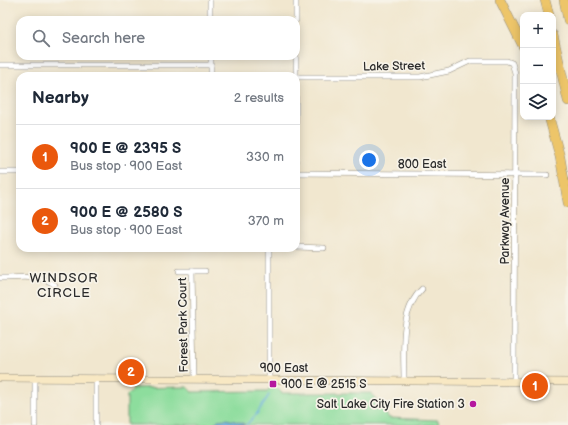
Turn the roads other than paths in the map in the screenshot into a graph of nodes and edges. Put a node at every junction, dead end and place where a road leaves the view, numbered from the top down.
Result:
1 (210, 0) edge
2 (296, 0) edge
3 (500, 0) edge
4 (545, 0) edge
5 (564, 0) edge
6 (547, 12) edge
7 (210, 16) edge
8 (296, 16) edge
9 (568, 20) edge
10 (520, 40) edge
11 (556, 48) edge
12 (210, 60) edge
13 (296, 60) edge
14 (512, 63) joint
15 (0, 65) edge
16 (211, 65) junction
17 (211, 72) edge
18 (296, 72) edge
19 (300, 77) edge
20 (568, 101) edge
21 (550, 120) edge
22 (0, 172) edge
23 (16, 172) edge
24 (300, 174) edge
25 (515, 175) junction
26 (547, 175) dead end
27 (568, 203) edge
28 (300, 247) edge
29 (324, 248) dead end
30 (269, 252) edge
31 (179, 271) dead end
32 (192, 271) junction
33 (205, 271) dead end
34 (0, 278) edge
35 (55, 285) dead end
36 (422, 289) dead end
37 (0, 378) edge
38 (35, 378) junction
39 (96, 378) junction
40 (194, 379) junction
41 (269, 379) junction
42 (404, 380) junction
43 (514, 380) junction
44 (568, 382) edge
45 (35, 425) edge
46 (96, 425) edge

1 - 7 street
2 - 8 street
3 - 10 highway
4 - 6 highway
5 - 9 highway
11 - 20 highway
12 - 16 street
13 - 18 street
14 - 19 street, Lake Street
14 - 25 street, Parkway Avenue
15 - 16 street
16 - 17 street
21 - 27 highway
22 - 23 street
24 - 25 street, 800 East
25 - 26 street, 800 East
25 - 43 street, Parkway Avenue
28 - 29 street
30 - 41 street
31 - 32 street, Forest Park Court
32 - 33 street, Forest Park Court
32 - 40 street, Forest Park Court
34 - 35 street
36 - 42 street
37 - 38 street, 900 East
38 - 39 street, 900 East
38 - 45 street
39 - 40 street, 900 East
39 - 46 street
40 - 41 street, 900 East
41 - 42 street, 900 East
42 - 43 street, 900 East
43 - 44 street, 900 East

